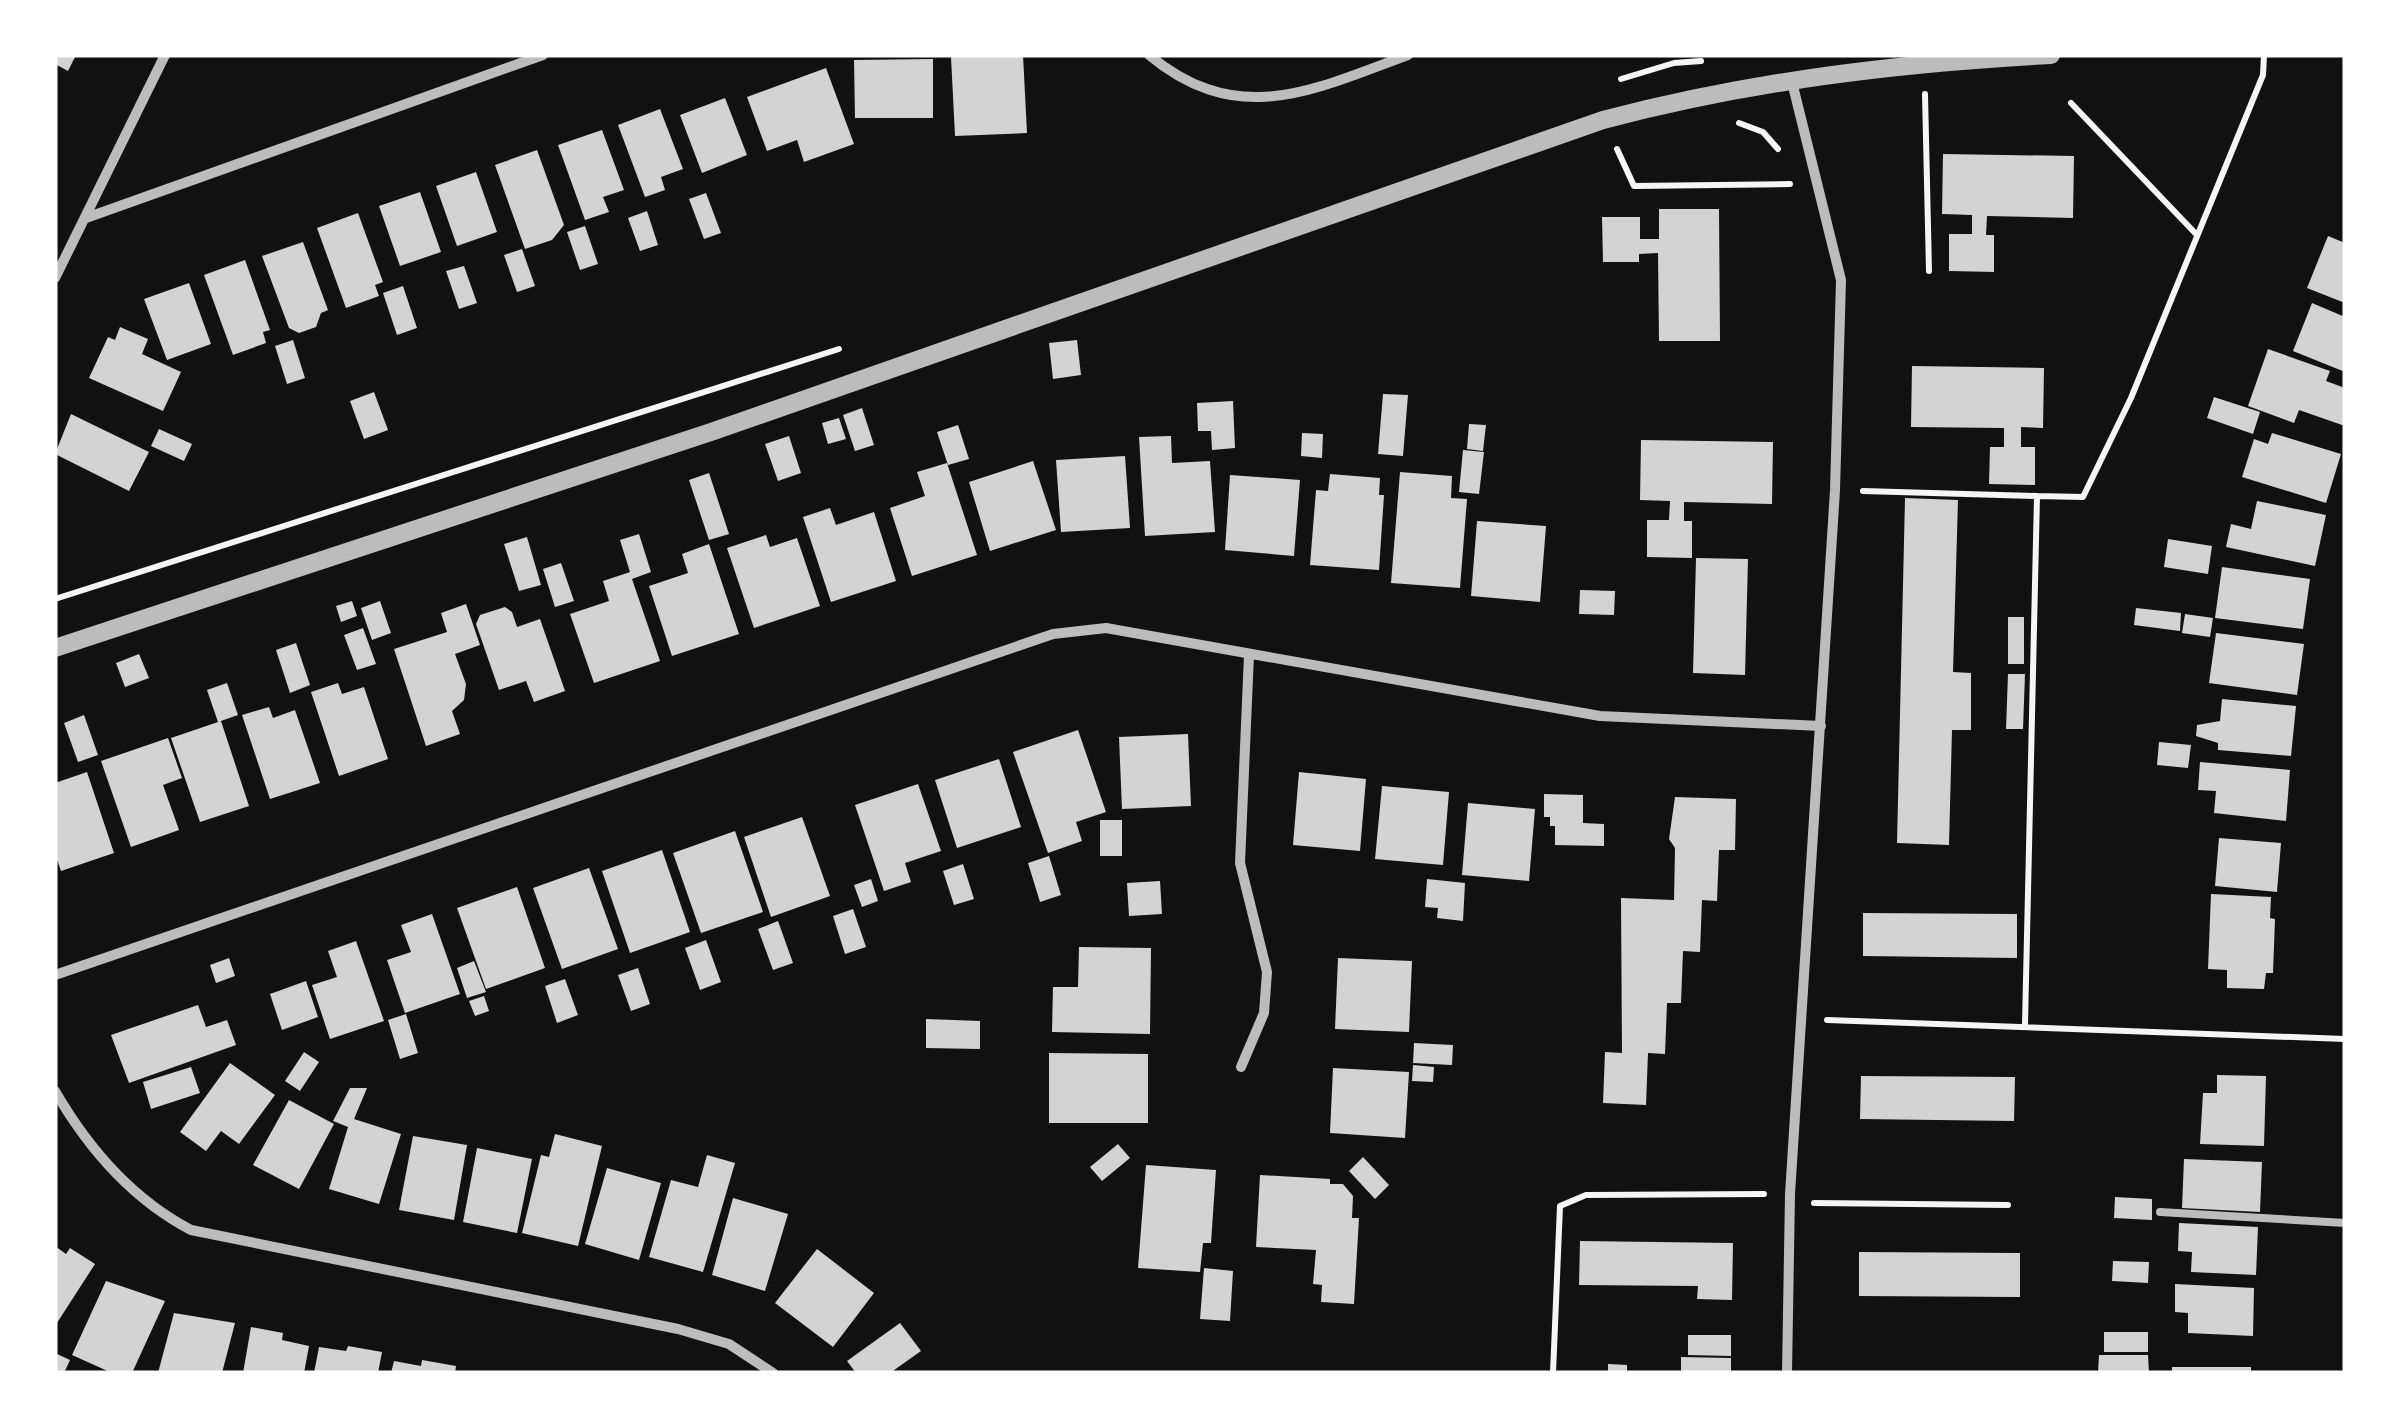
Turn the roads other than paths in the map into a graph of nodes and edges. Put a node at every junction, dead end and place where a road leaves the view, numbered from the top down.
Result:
1 (165, 55) edge
2 (543, 55) edge
3 (1149, 55) edge
4 (1408, 55) edge
5 (2051, 55) edge
6 (1791, 78) junction
7 (86, 218) junction
8 (55, 278) edge
9 (55, 648) edge
10 (1249, 655) junction
11 (1821, 726) junction
12 (55, 974) edge
13 (1241, 1067) dead end
14 (55, 1090) edge
15 (2160, 1212) dead end
16 (2345, 1223) edge
17 (773, 1373) edge
18 (1787, 1373) edge

1 - 7 street
2 - 7 street
3 - 4 street
5 - 6 street
6 - 9 street
6 - 11 street
7 - 8 street
10 - 11 street
10 - 12 street
10 - 13 street
11 - 18 street
14 - 17 street
15 - 16 lane

